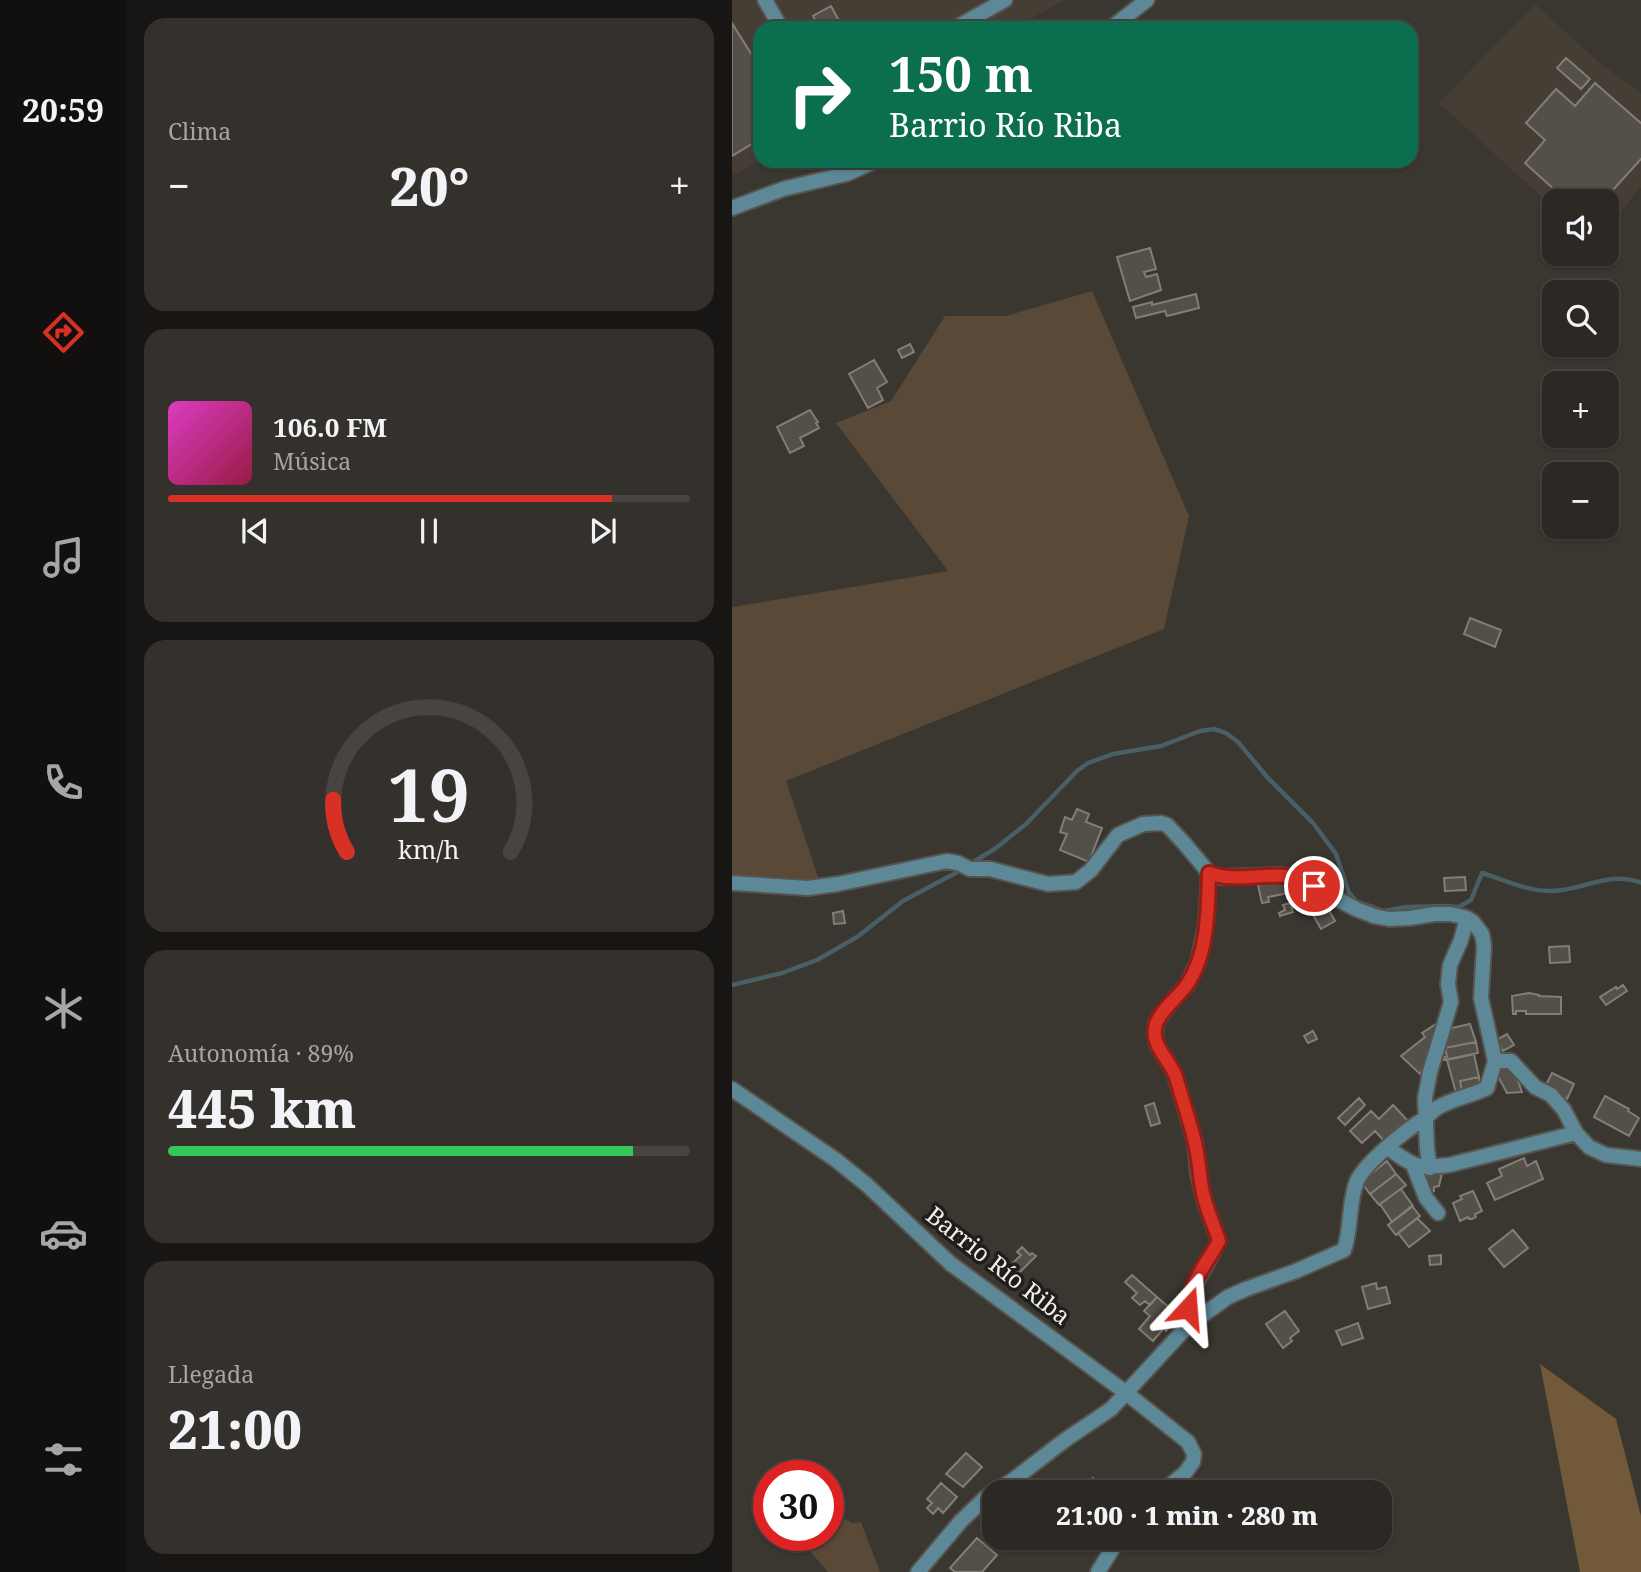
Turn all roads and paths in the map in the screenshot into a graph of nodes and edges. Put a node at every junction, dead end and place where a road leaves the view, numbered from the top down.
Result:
1 (765, 0) edge
2 (1005, 0) edge
3 (1147, 0) edge
4 (777, 21) edge
5 (968, 21) edge
6 (1120, 21) edge
7 (859, 168) edge
8 (732, 208) edge
9 (1209, 873) junction
10 (732, 883) edge
11 (1467, 918) junction
12 (1495, 1061) junction
13 (732, 1089) edge
14 (1426, 1118) junction
15 (1576, 1133) junction
16 (1388, 1148) junction
17 (1641, 1159) edge
18 (1413, 1165) junction
19 (1430, 1167) junction
20 (1438, 1213) dead end
21 (1195, 1322) junction
22 (1125, 1392) junction
23 (1177, 1480) edge
24 (1112, 1550) edge
25 (918, 1572) edge
26 (1098, 1572) edge

1 - 4 street
2 - 5 street
3 - 6 street
7 - 8 street
9 - 10 street
9 - 11 street
9 - 21 street
11 - 12 street
11 - 14 street
12 - 14 street
12 - 15 street
13 - 22 street, Barrio Río Riba
14 - 16 street
14 - 19 street
15 - 17 street
15 - 19 street
16 - 18 street
16 - 21 street
18 - 19 street
18 - 20 street
21 - 22 street
22 - 23 street, Barrio Río Riba
22 - 25 street
24 - 26 street

